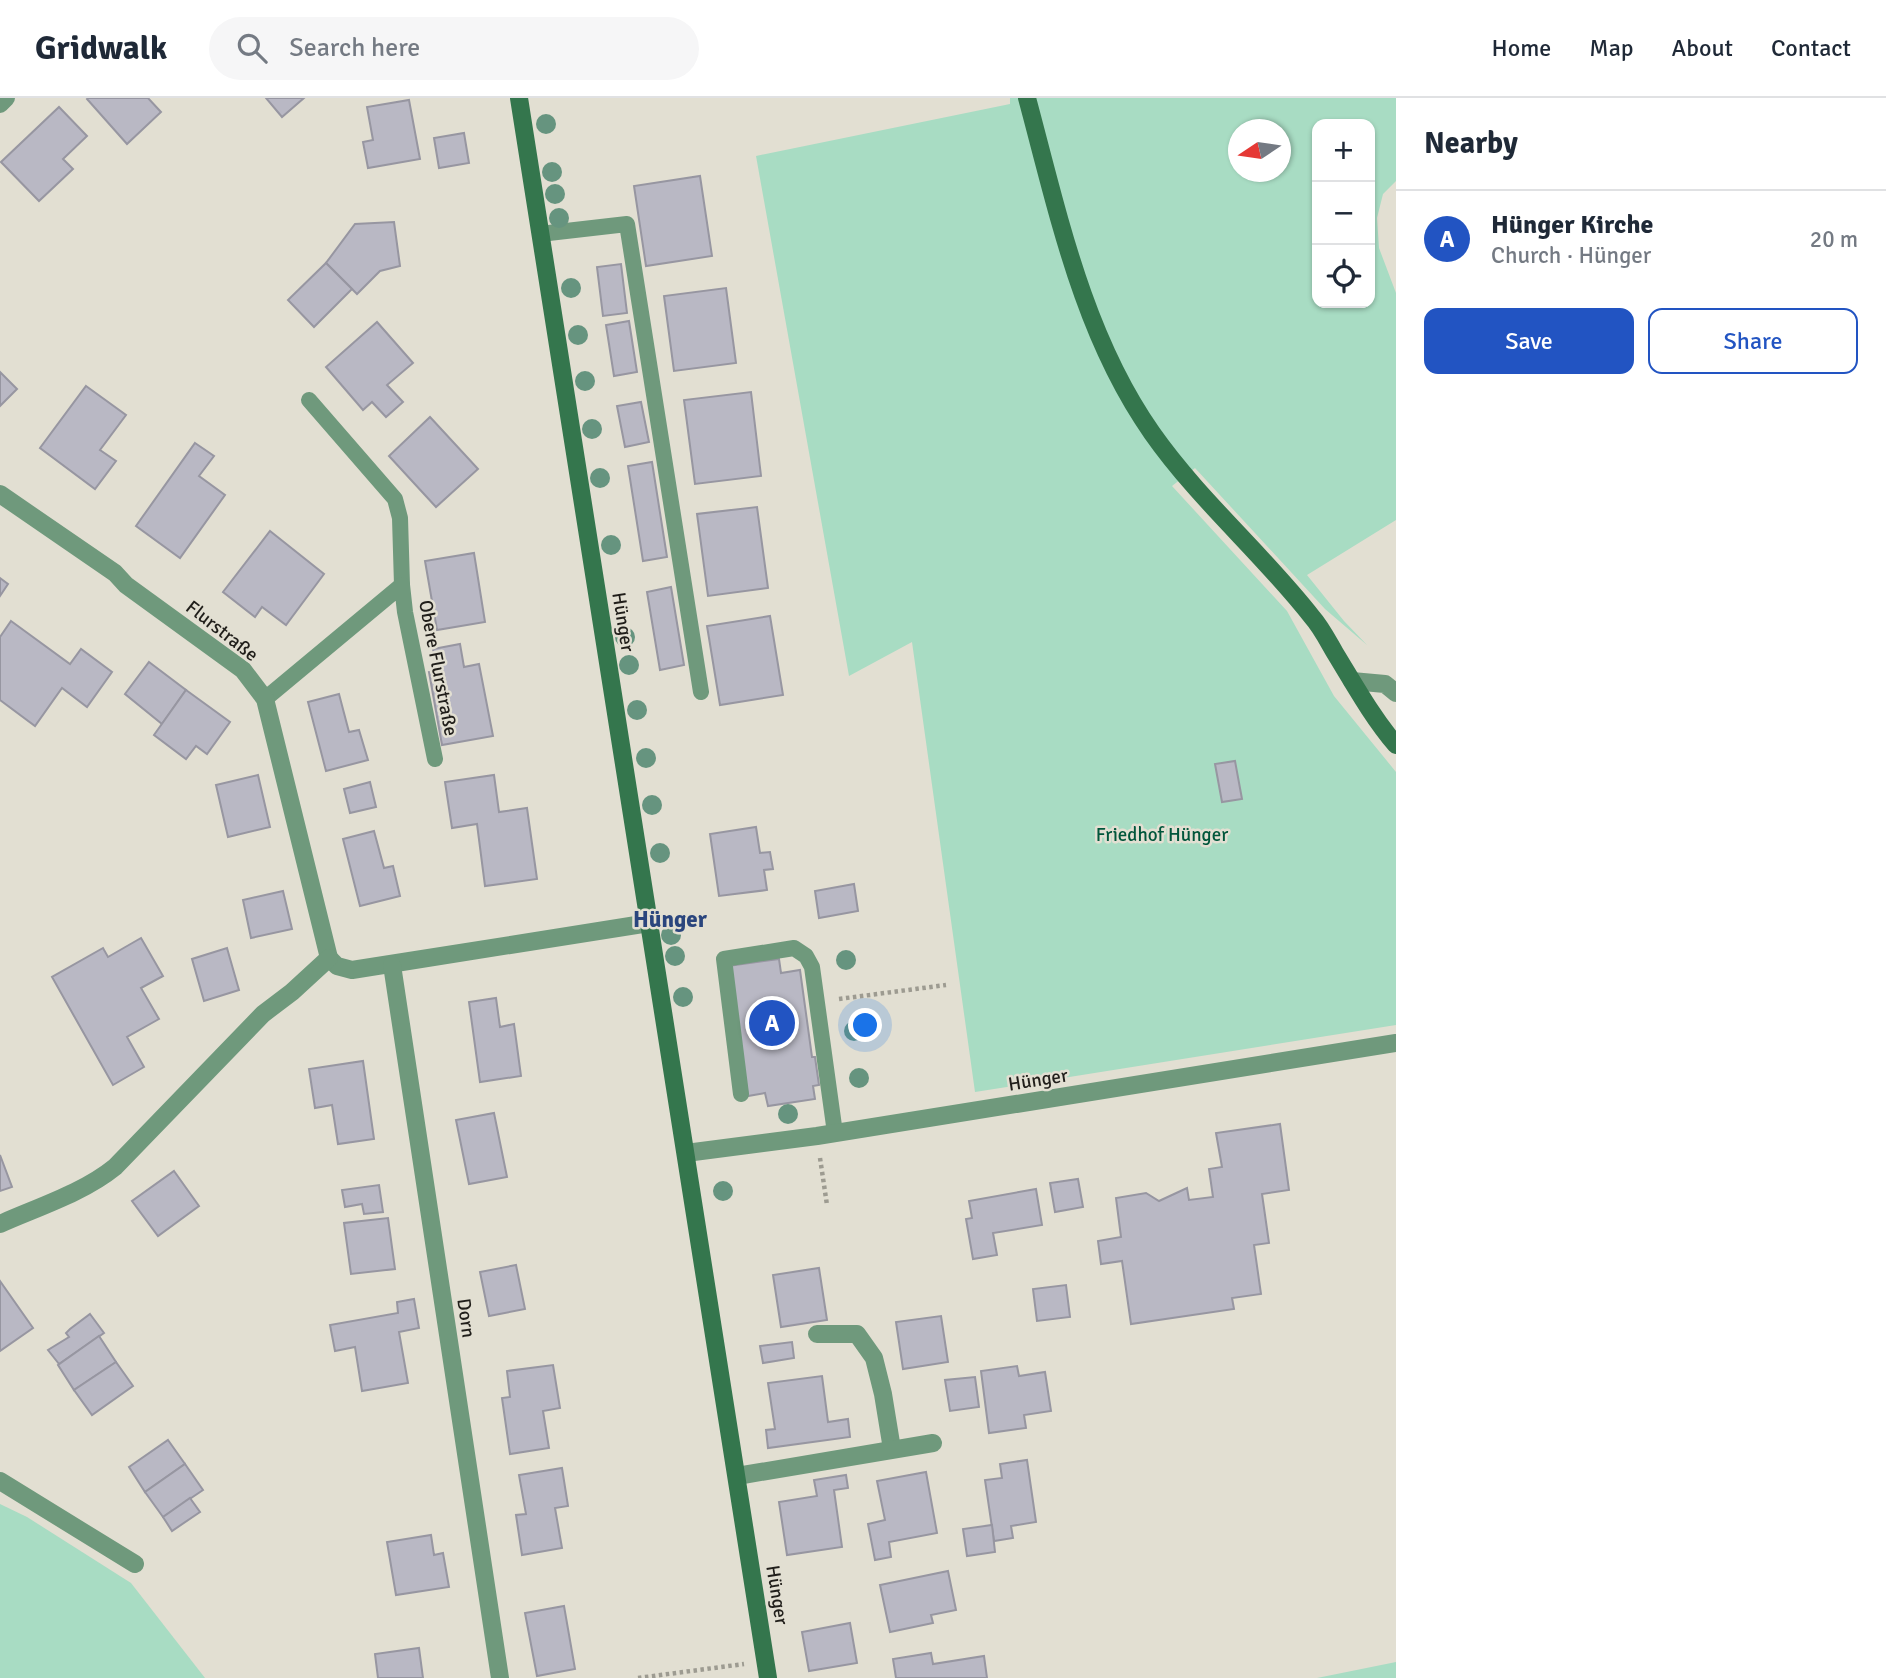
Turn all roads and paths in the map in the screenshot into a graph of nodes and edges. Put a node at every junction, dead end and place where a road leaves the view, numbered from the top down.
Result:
1 (6, 98) edge
2 (519, 98) edge
3 (1027, 98) edge
4 (0, 104) edge
5 (540, 234) junction
6 (309, 400) dead end
7 (0, 494) edge
8 (402, 585) junction
9 (1352, 681) junction
10 (701, 692) dead end
11 (1396, 693) edge
12 (265, 699) junction
13 (1396, 745) edge
14 (435, 759) dead end
15 (649, 923) junction
16 (330, 958) junction
17 (392, 965) junction
18 (946, 985) dead end
19 (817, 1002) junction
20 (1396, 1043) edge
21 (741, 1094) dead end
22 (826, 1135) junction
23 (685, 1153) junction
24 (827, 1205) dead end
25 (0, 1224) edge
26 (817, 1334) dead end
27 (933, 1443) dead end
28 (892, 1449) junction
29 (737, 1476) junction
30 (0, 1481) edge
31 (135, 1564) dead end
32 (766, 1670) edge
33 (499, 1678) edge
34 (638, 1678) edge

1 - 4 street
2 - 5 main road, Hünger
3 - 9 main road
5 - 10 lane
5 - 15 main road, Hünger
6 - 8 lane, Obere Flurstraße
7 - 12 street, Flurstraße
8 - 12 lane, Obere Flurstraße
8 - 14 lane, Obere Flurstraße
9 - 11 street
9 - 13 main road
12 - 16 street, Flurstraße
15 - 17 street
15 - 23 main road, Hünger
16 - 17 street
16 - 25 street
17 - 33 street, Dorn
18 - 19 path
19 - 21 lane
19 - 22 lane
20 - 22 street, Hünger
22 - 23 street, Hünger
22 - 24 path
23 - 29 main road, Hünger
26 - 28 street
27 - 28 street
28 - 29 street
29 - 32 main road, Hünger
30 - 31 street
32 - 34 path

